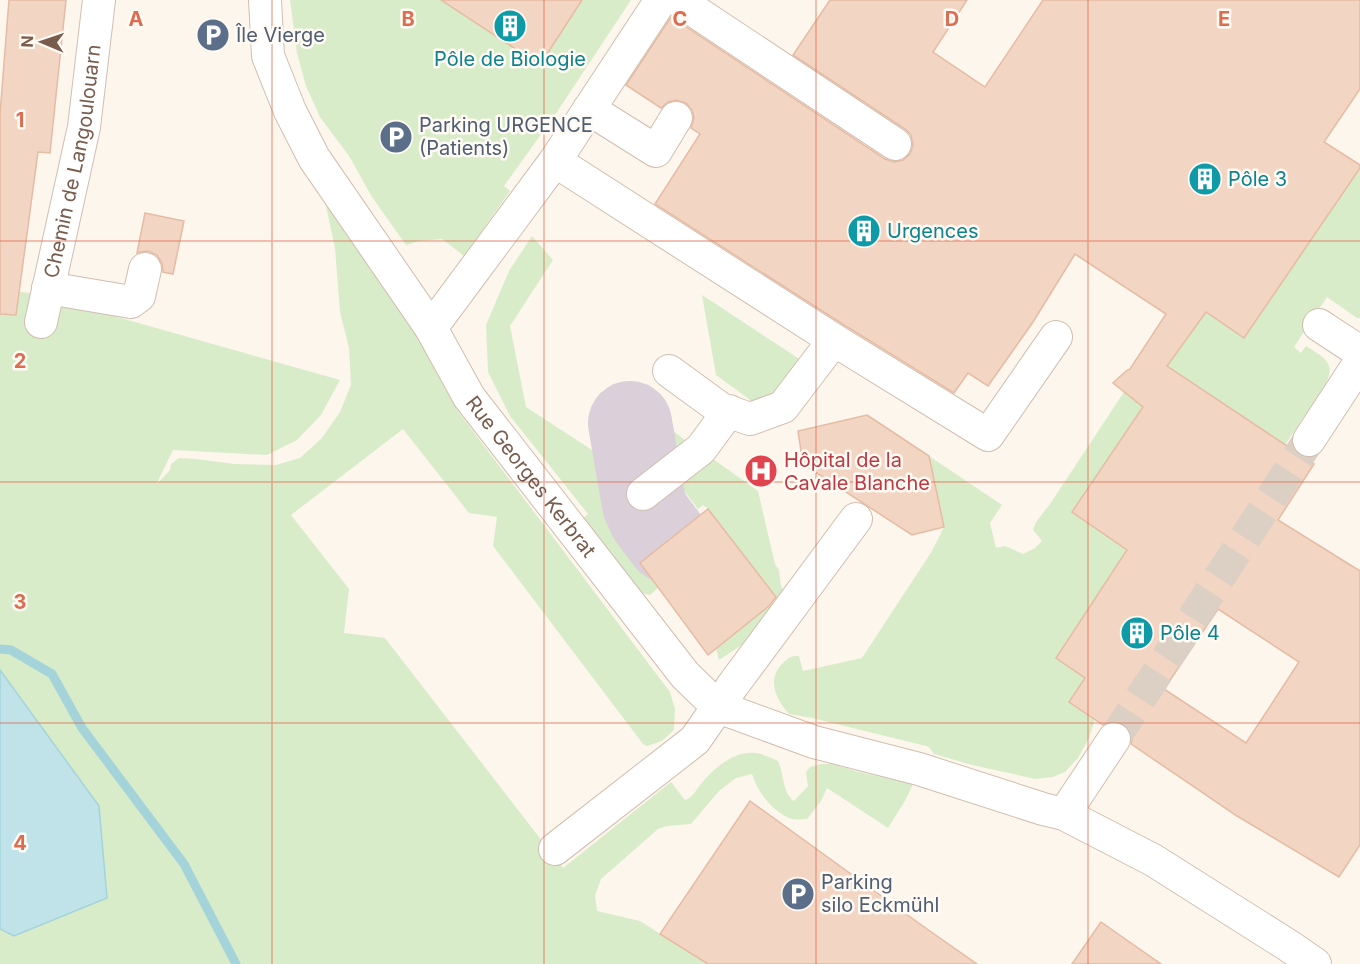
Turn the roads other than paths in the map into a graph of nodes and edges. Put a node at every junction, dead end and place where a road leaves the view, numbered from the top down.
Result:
1 (99, 0) edge
2 (265, 0) edge
3 (661, 0) edge
4 (678, 0) edge
5 (589, 110) junction
6 (676, 118) dead end
7 (896, 144) dead end
8 (555, 161) junction
9 (145, 269) dead end
10 (48, 288) junction
11 (41, 322) dead end
12 (1319, 325) dead end
13 (431, 328) junction
14 (1056, 337) dead end
15 (834, 340) junction
16 (1360, 352) edge
17 (1360, 362) edge
18 (669, 371) dead end
19 (729, 411) junction
20 (1309, 440) tunnel mouth
21 (643, 494) dead end
22 (856, 519) dead end
23 (718, 707) junction
24 (1114, 739) tunnel mouth
25 (1064, 814) junction
26 (555, 849) dead end
27 (1315, 964) edge

1 - 10 lane, Chemin de Langoulouarn
2 - 13 lane, Rue Georges Kerbrat
3 - 5 lane
4 - 7 lane
5 - 6 lane
5 - 8 lane
8 - 13 lane
8 - 15 lane
9 - 10 lane
10 - 11 lane, Chemin de Langoulouarn
12 - 16 lane
13 - 23 lane, Rue Georges Kerbrat
14 - 15 lane
15 - 19 lane
17 - 20 lane
18 - 19 lane
19 - 21 lane
22 - 23 lane
23 - 25 lane, Rue Georges Kerbrat
23 - 26 lane
24 - 25 lane
25 - 27 lane, Rue Georges Kerbrat

